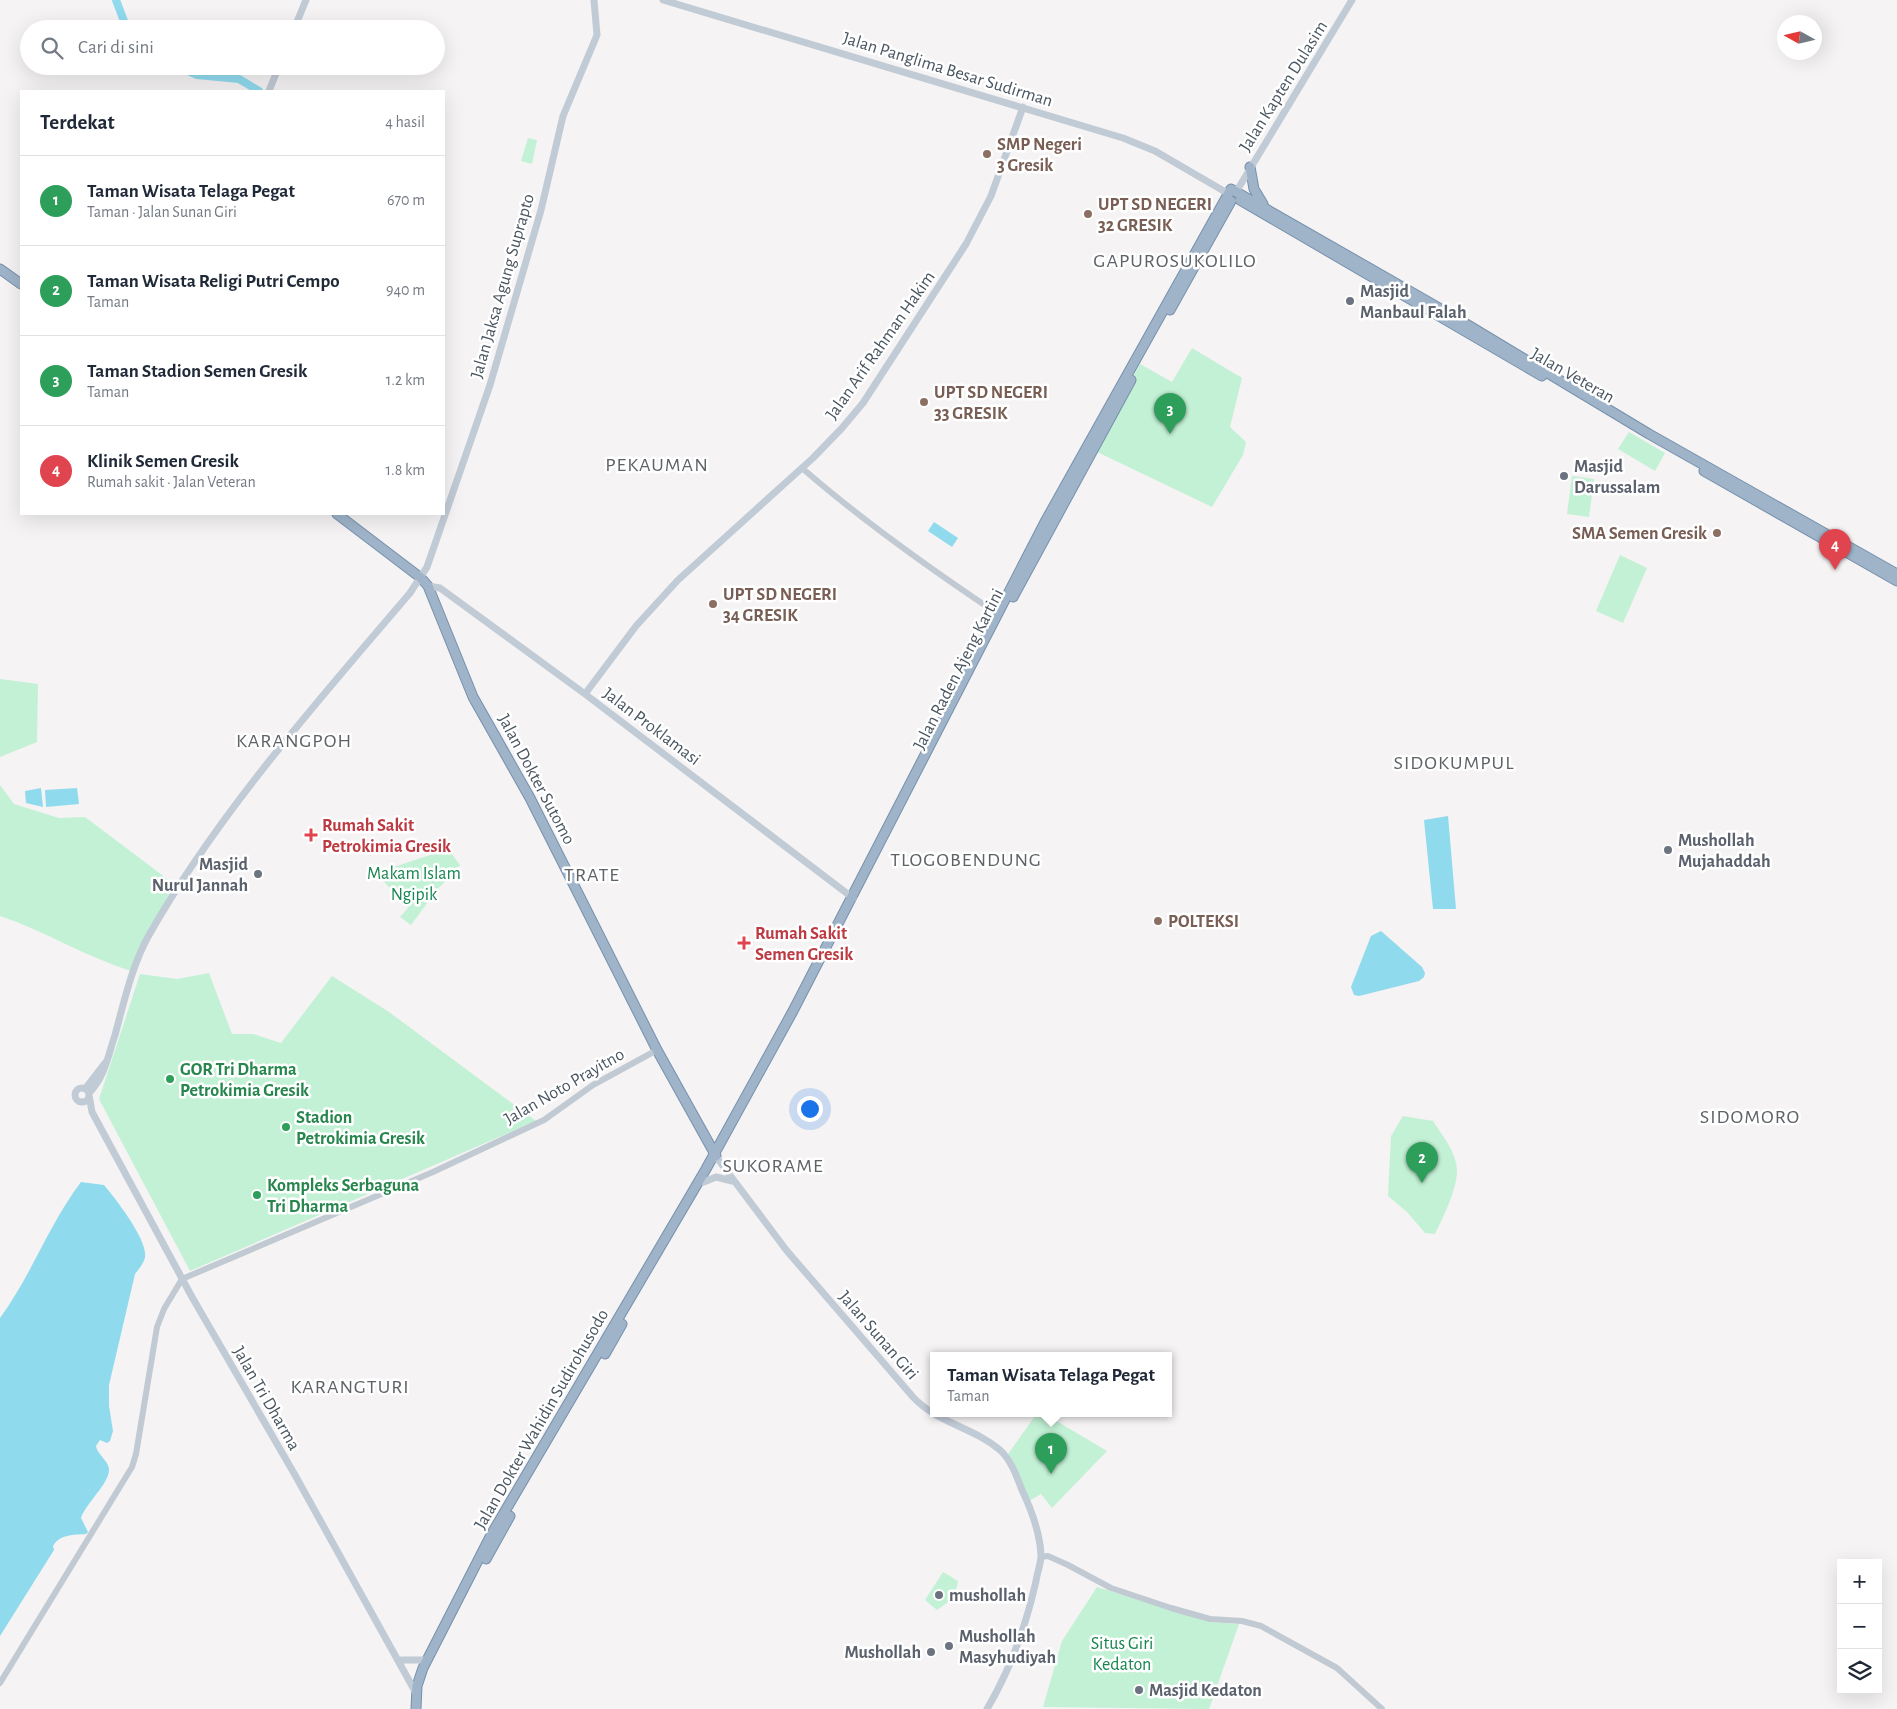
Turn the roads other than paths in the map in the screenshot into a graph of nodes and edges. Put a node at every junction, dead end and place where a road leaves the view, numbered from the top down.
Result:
1 (306, 0) edge
2 (663, 0) edge
3 (1352, 0) edge
4 (594, 1) edge
5 (298, 20) edge
6 (275, 75) edge
7 (269, 90) edge
8 (1023, 107) junction
9 (1250, 167) junction
10 (1234, 192) junction
11 (1264, 206) junction
12 (0, 269) edge
13 (20, 283) edge
14 (1504, 350) junction
15 (802, 468) junction
16 (338, 515) edge
17 (1897, 574) edge
18 (421, 578) junction
19 (1897, 582) edge
20 (428, 586) junction
21 (998, 614) junction
22 (991, 633) junction
23 (985, 644) junction
24 (585, 694) junction
25 (853, 898) junction
26 (784, 1033) junction
27 (658, 1050) junction
28 (87, 1092) junction
29 (80, 1102) junction
30 (92, 1112) junction
31 (716, 1156) junction
32 (733, 1181) junction
33 (704, 1182) junction
34 (182, 1279) junction
35 (589, 1374) junction
36 (930, 1412) edge
37 (938, 1417) edge
38 (1041, 1557) junction
39 (398, 1660) junction
40 (429, 1660) junction
41 (0, 1683) edge
42 (418, 1695) junction
43 (418, 1709) edge
44 (987, 1709) edge
45 (1382, 1709) edge

1 - 5 main road
2 - 8 main road, Jalan Panglima Besar Sudirman
3 - 9 main road, Jalan Kapten Dulasim
4 - 18 main road, Jalan Jaksa Agung Suprapto
6 - 7 main road
8 - 10 main road, Jalan Panglima Besar Sudirman
8 - 15 main road, Jalan Arif Rahman Hakim
9 - 10 main road, Jalan Kapten Dulasim
9 - 11 highway
10 - 11 highway, Jalan Veteran
10 - 14 highway, Jalan Veteran
10 - 21 highway, Jalan Raden Ajeng Kartini
10 - 22 highway, Jalan Raden Ajeng Kartini
11 - 14 highway, Jalan Veteran
12 - 13 highway
14 - 17 highway, Jalan Veteran
14 - 19 highway, Jalan Veteran
15 - 21 street
15 - 24 main road, Jalan Arif Rahman Hakim
16 - 18 highway, Jalan Dokter Sutomo
18 - 20 highway, Jalan Dokter Sutomo
18 - 28 main road, Jalan Jaksa Agung Suprapto
20 - 24 main road, Jalan Proklamasi
20 - 27 highway, Jalan Dokter Sutomo
21 - 22 highway, Jalan Raden Ajeng Kartini
22 - 23 highway, Jalan Raden Ajeng Kartini
23 - 25 highway, Jalan Raden Ajeng Kartini
23 - 26 highway, Jalan Raden Ajeng Kartini
24 - 25 main road, Jalan Proklamasi
25 - 26 highway, Jalan Raden Ajeng Kartini
26 - 31 highway, Jalan Raden Ajeng Kartini
27 - 31 highway, Jalan Dokter Sutomo
27 - 34 street, Jalan Noto Prayitno
28 - 29 main road
28 - 29 main road
28 - 30 main road, Jalan Tri Dharma
29 - 30 main road, Jalan Tri Dharma
30 - 34 main road, Jalan Tri Dharma
31 - 32 main road, Jalan Sunan Giri
31 - 33 highway, Jalan Dokter Wahidin Sudirohusodo
31 - 35 highway, Jalan Dokter Wahidin Sudirohusodo
32 - 33 main road
32 - 36 main road, Jalan Sunan Giri
33 - 35 highway, Jalan Dokter Wahidin Sudirohusodo
34 - 39 main road, Jalan Tri Dharma
34 - 41 street
35 - 40 highway, Jalan Dokter Wahidin Sudirohusodo
37 - 38 main road, Jalan Sunan Giri
38 - 44 main road, Jalan Sunan Giri
38 - 45 street
39 - 40 main road
39 - 42 main road, Jalan Tri Dharma
40 - 42 highway, Jalan Dokter Wahidin Sudirohusodo
42 - 43 highway, Jalan Dokter Wahidin Sudirohusodo

